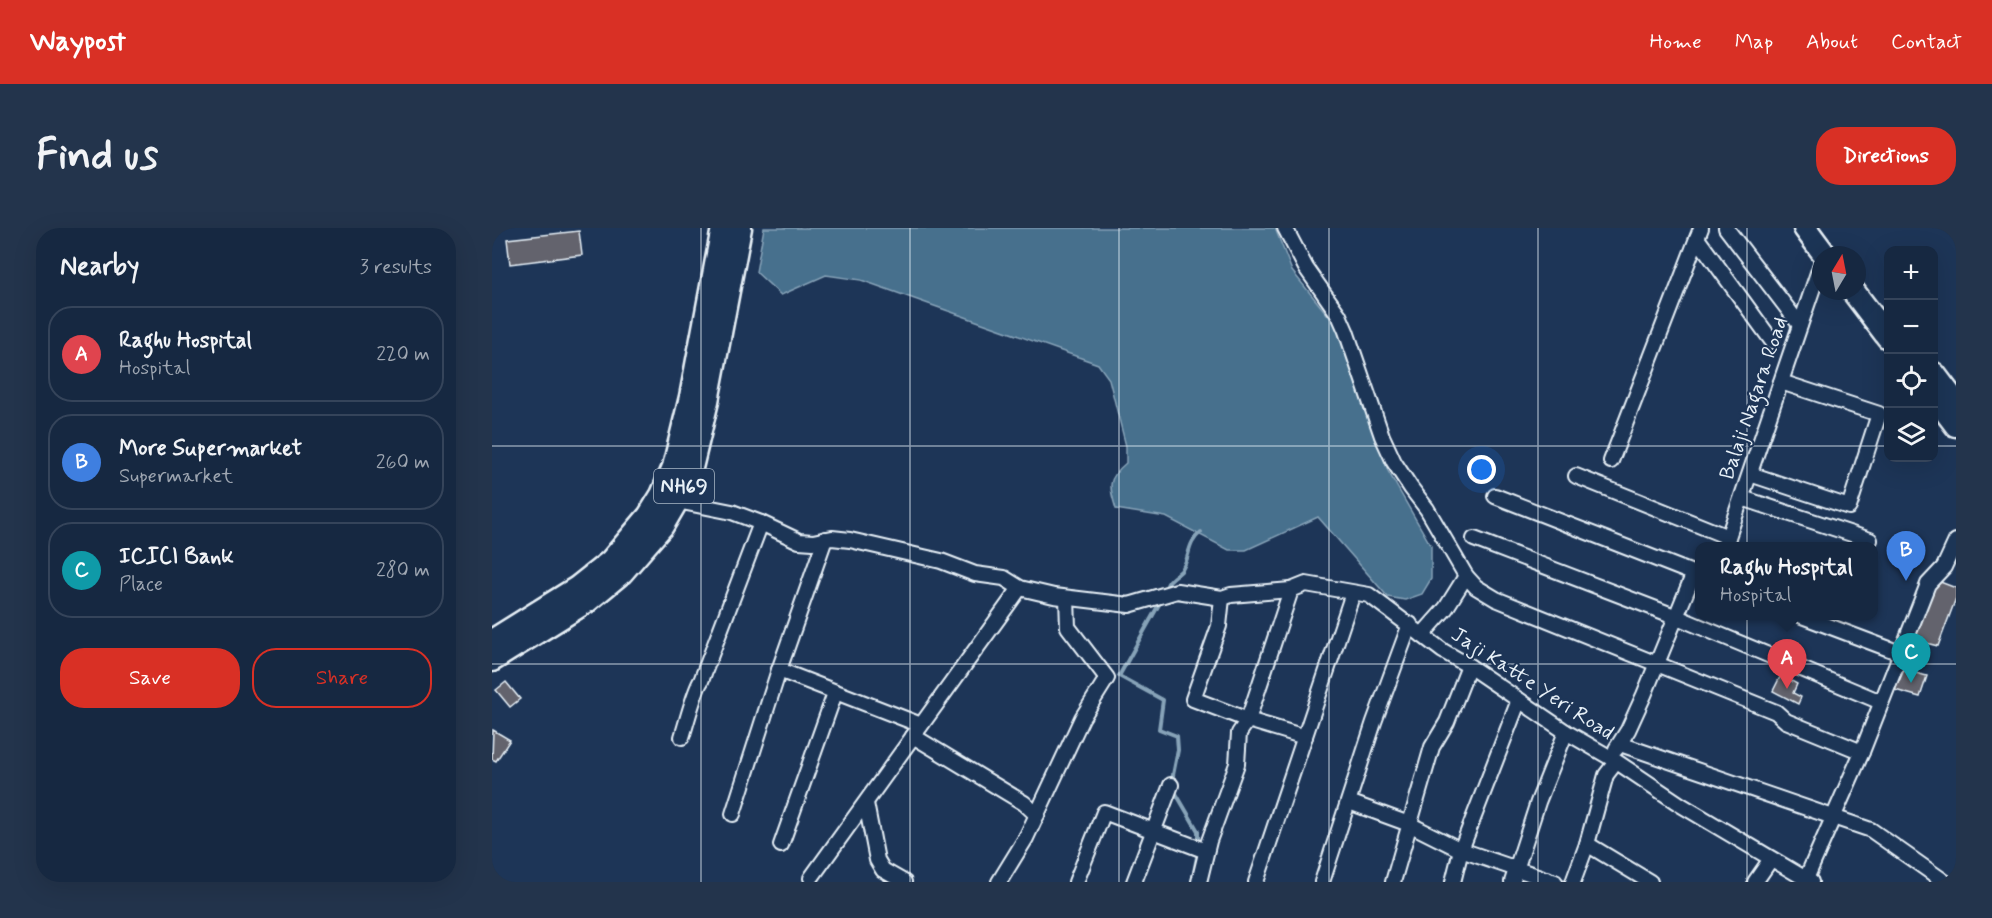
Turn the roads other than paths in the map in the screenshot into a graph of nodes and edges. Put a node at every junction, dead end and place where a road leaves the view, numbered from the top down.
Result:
1 (723, 228) edge
2 (740, 228) edge
3 (1285, 228) edge
4 (1726, 228) edge
5 (1805, 228) edge
6 (1699, 233) edge
7 (1822, 246) edge
8 (1866, 288) edge
9 (1812, 293) edge
10 (1860, 300) edge
11 (1884, 312) edge
12 (1800, 326) junction
13 (1884, 332) edge
14 (1772, 341) dead end
15 (1938, 379) edge
16 (1781, 382) junction
17 (1938, 401) edge
18 (1956, 403) edge
19 (1956, 425) edge
20 (1611, 460) dead end
21 (1750, 474) junction
22 (1576, 476) dead end
23 (1495, 496) dead end
24 (1742, 498) junction
25 (669, 499) junction
26 (761, 523) junction
27 (825, 539) junction
28 (1474, 539) dead end
29 (1870, 540) dead end
30 (1956, 541) edge
31 (1727, 542) edge
32 (1695, 573) edge
33 (1466, 576) junction
34 (1695, 578) edge
35 (1020, 588) junction
36 (1291, 590) junction
37 (1353, 593) junction
38 (1067, 598) junction
39 (1222, 598) junction
40 (1677, 617) junction
41 (1815, 620) edge
42 (1410, 624) junction
43 (1422, 635) junction
44 (492, 641) edge
45 (1900, 653) junction
46 (492, 660) edge
47 (1658, 664) junction
48 (1469, 666) junction
49 (779, 670) junction
50 (835, 693) junction
51 (1519, 700) junction
52 (1881, 702) junction
53 (1248, 720) junction
54 (917, 730) junction
55 (1566, 732) junction
56 (682, 737) dead end
57 (1305, 737) junction
58 (1620, 744) junction
59 (1862, 752) junction
60 (1614, 760) junction
61 (1171, 784) dead end
62 (1349, 802) junction
63 (866, 803) junction
64 (734, 814) dead end
65 (1037, 815) junction
66 (1834, 817) junction
67 (1409, 824) junction
68 (1154, 830) junction
69 (1587, 844) junction
70 (781, 845) dead end
71 (1206, 850) junction
72 (1461, 850) junction
73 (1771, 859) junction
74 (1514, 875) edge
75 (811, 878) dead end
76 (1808, 881) edge
77 (904, 882) edge
78 (999, 882) edge
79 (1076, 882) edge
80 (1134, 882) edge
81 (1199, 882) edge
82 (1256, 882) edge
83 (1322, 882) edge
84 (1393, 882) edge
85 (1453, 882) edge
86 (1555, 882) edge
87 (1573, 882) edge
88 (1650, 882) edge
89 (1755, 882) edge
90 (1944, 882) edge

1 - 25 highway, NH69
2 - 25 highway, NH69
3 - 33 street
4 - 12 street
5 - 7 highway
6 - 14 street
6 - 20 street
8 - 11 highway
9 - 12 street, Balaji Nagara Road
10 - 13 highway
12 - 16 street, Balaji Nagara Road
15 - 18 highway
16 - 21 street, Balaji Nagara Road
16 - 21 street
17 - 19 highway
21 - 24 street, Balaji Nagara Road
22 - 31 street
23 - 32 street
24 - 29 street
24 - 31 street, Balaji Nagara Road
25 - 26 street
25 - 44 highway, NH69
25 - 46 highway, NH69
26 - 27 street
26 - 56 street
27 - 35 street
27 - 49 street
28 - 40 street
30 - 45 street, Jaji Katte Yeri Road
33 - 43 street, Jaji Katte Yeri Road
33 - 47 street
34 - 40 street
35 - 38 street
35 - 54 street
36 - 37 street
36 - 39 street
36 - 53 street
37 - 42 street
37 - 57 street
38 - 39 street
38 - 65 street
39 - 53 street
40 - 47 street
40 - 52 street
41 - 45 street
42 - 43 street
42 - 62 street
43 - 48 street, Jaji Katte Yeri Road
45 - 52 street, Jaji Katte Yeri Road
47 - 58 street
47 - 59 street
48 - 51 street, Jaji Katte Yeri Road
48 - 67 street
49 - 50 street
49 - 64 street
50 - 54 street
50 - 70 street
51 - 55 street, Jaji Katte Yeri Road
51 - 72 street
52 - 59 street, Jaji Katte Yeri Road
53 - 57 street
53 - 71 street
54 - 63 street
54 - 65 street
55 - 60 street, Jaji Katte Yeri Road
55 - 74 street
57 - 82 street
58 - 60 street
58 - 66 street
59 - 66 street, Jaji Katte Yeri Road
60 - 69 street
60 - 73 street, Jaji Katte Yeri Road
61 - 68 street
62 - 67 street
62 - 83 street
63 - 75 street
63 - 77 street
65 - 78 street
66 - 76 street, Jaji Katte Yeri Road
66 - 90 street
67 - 72 street
67 - 84 street
68 - 71 street
68 - 79 street
68 - 80 street
69 - 87 street
69 - 88 street
71 - 81 street
72 - 74 street
72 - 85 street
73 - 76 street, Jaji Katte Yeri Road
73 - 89 street
74 - 86 street

